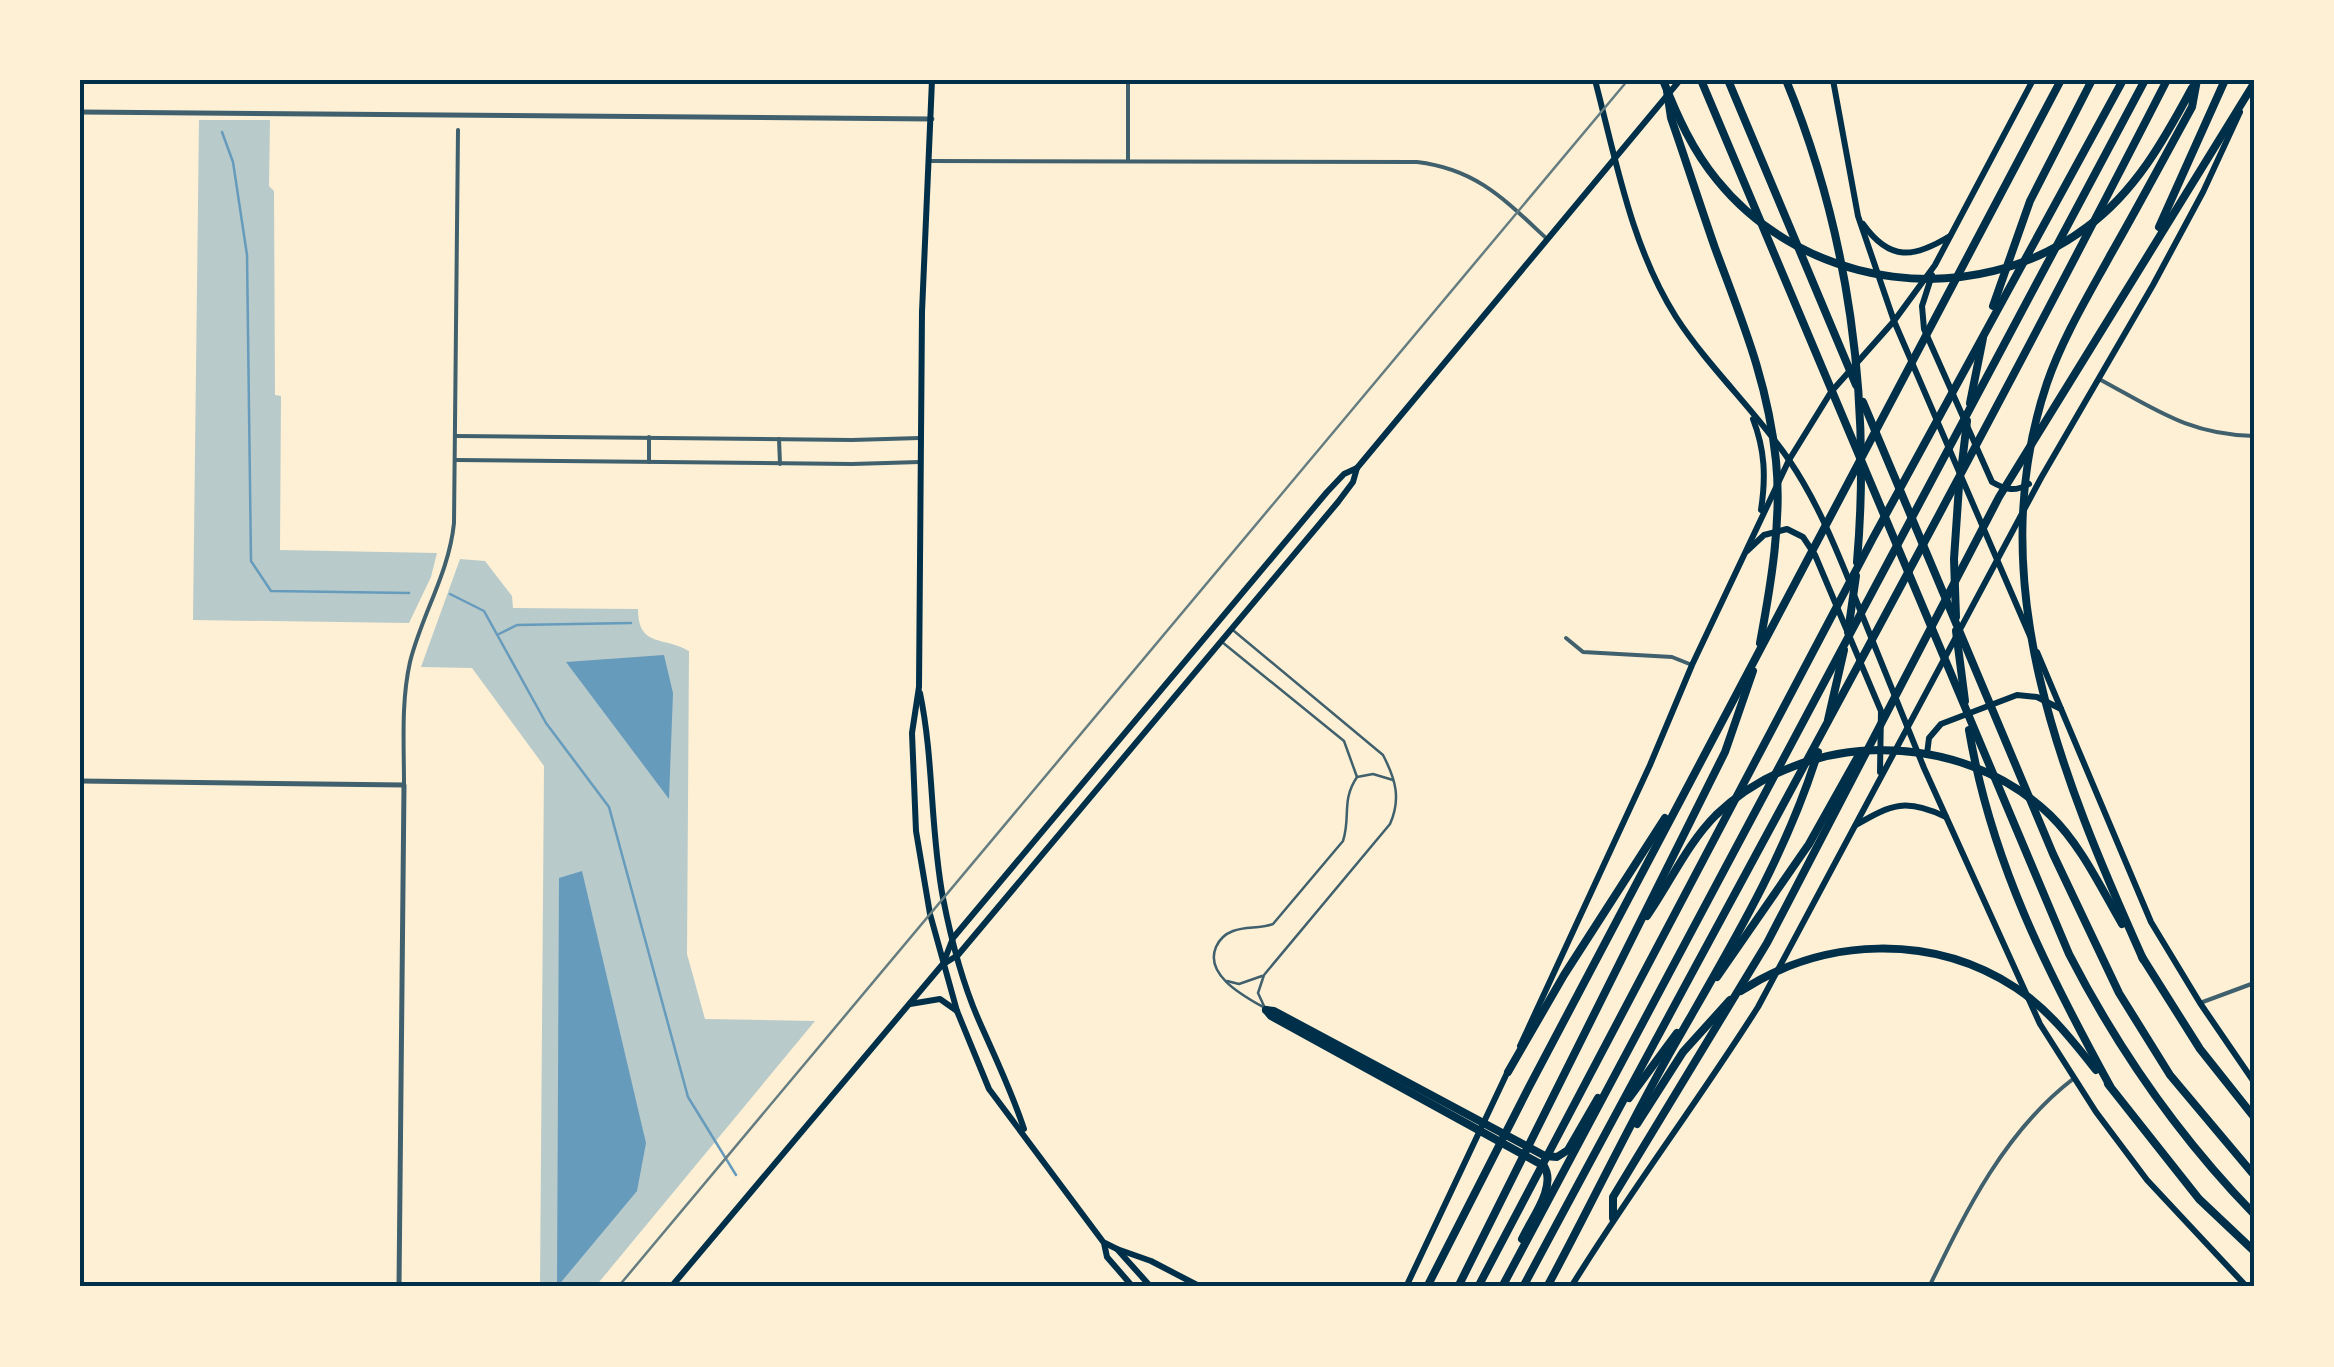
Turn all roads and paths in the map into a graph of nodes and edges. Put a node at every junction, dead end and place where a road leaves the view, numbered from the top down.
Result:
1 (932, 80) edge
2 (1128, 80) edge
3 (1596, 80) edge
4 (1663, 80) edge
5 (1680, 80) edge
6 (1701, 80) edge
7 (1728, 80) edge
8 (1786, 80) edge
9 (2033, 80) edge
10 (2062, 80) edge
11 (2092, 80) edge
12 (2123, 80) edge
13 (2145, 80) edge
14 (2167, 80) edge
15 (2197, 80) edge
16 (2224, 80) edge
17 (1833, 81) edge
18 (2253, 83) edge
19 (1667, 91) junction
20 (80, 112) edge
21 (932, 120) junction
22 (458, 130) dead end
23 (931, 160) junction
24 (1128, 161) junction
25 (1858, 216) junction
26 (1951, 236) junction
27 (1548, 240) junction
28 (2148, 254) junction
29 (1935, 264) junction
30 (1894, 321) junction
31 (2099, 379) junction
32 (1749, 409) junction
33 (455, 436) junction
34 (2254, 436) edge
35 (649, 438) junction
36 (920, 438) junction
37 (779, 440) junction
38 (454, 460) junction
39 (1789, 460) junction
40 (649, 462) junction
41 (920, 462) junction
42 (780, 464) junction
43 (1357, 468) junction
44 (2040, 478) junction
45 (1758, 521) junction
46 (1775, 530) junction
47 (1743, 554) junction
48 (1997, 558) junction
49 (1232, 629) junction
50 (1566, 638) dead end
51 (1221, 641) junction
52 (1692, 665) junction
53 (919, 687) junction
54 (2062, 709) junction
55 (1907, 727) junction
56 (1702, 758) junction
57 (1924, 768) junction
58 (1357, 777) junction
59 (1880, 778) junction
60 (1394, 780) junction
61 (80, 781) edge
62 (404, 785) junction
63 (1843, 788) junction
64 (1946, 817) junction
65 (1855, 826) junction
66 (953, 938) junction
67 (1630, 940) junction
68 (958, 955) junction
69 (2143, 958) junction
70 (942, 965) junction
71 (1264, 975) junction
72 (1226, 980) junction
73 (2254, 983) edge
74 (2200, 1003) junction
75 (908, 1005) junction
76 (1266, 1010) junction
77 (957, 1011) junction
78 (1644, 1021) junction
79 (1508, 1072) junction
80 (1392, 1077) junction
81 (2074, 1078) junction
82 (2254, 1082) edge
83 (2110, 1086) junction
84 (2254, 1117) edge
85 (1614, 1118) junction
86 (1026, 1135) junction
87 (1619, 1154) junction
88 (2254, 1175) edge
89 (2254, 1214) edge
90 (1613, 1218) junction
91 (1104, 1242) junction
92 (1117, 1249) junction
93 (2254, 1251) edge
94 (399, 1287) edge
95 (671, 1287) edge
96 (1133, 1287) edge
97 (1150, 1287) edge
98 (1201, 1287) edge
99 (1406, 1287) edge
100 (1427, 1287) edge
101 (1458, 1287) edge
102 (1478, 1287) edge
103 (1502, 1287) edge
104 (1523, 1287) edge
105 (1547, 1287) edge
106 (1572, 1287) edge
107 (1929, 1287) edge
108 (2247, 1287) edge

1 - 21 main road
2 - 24 street
3 - 32 main road
4 - 19 highway
5 - 27 main road
6 - 89 highway
7 - 88 highway
8 - 87 highway
9 - 26 main road
10 - 56 highway
11 - 83 highway
12 - 102 highway
13 - 78 highway
14 - 85 highway
15 - 19 highway
15 - 69 highway
16 - 28 highway
17 - 25 main road
18 - 28 highway
18 - 31 main road
19 - 46 highway
20 - 21 street
21 - 23 main road
22 - 33 street
23 - 24 street
23 - 36 main road
24 - 27 street
25 - 26 main road
25 - 30 main road
26 - 29 main road
27 - 43 main road
28 - 63 highway
29 - 30 main road
29 - 44 main road
30 - 39 main road
30 - 48 main road
31 - 34 street
31 - 44 main road
32 - 39 main road
32 - 45 main road
33 - 35 street
33 - 38 street
35 - 37 street
35 - 40 street
36 - 37 street
36 - 41 main road
37 - 42 street
38 - 40 street
38 - 62 street
39 - 45 main road
39 - 55 main road
40 - 42 street
41 - 42 street
41 - 53 main road
43 - 49 main road
43 - 66 main road
44 - 48 main road
45 - 47 main road
46 - 47 main road
46 - 59 main road
46 - 67 highway
47 - 52 main road
48 - 54 main road
48 - 55 main road
49 - 51 main road
49 - 60 lane
50 - 52 street
51 - 58 lane
51 - 68 main road
52 - 79 main road
53 - 66 main road
53 - 70 main road
54 - 57 main road
54 - 74 main road
55 - 57 main road
55 - 59 main road
56 - 79 highway
56 - 100 highway
57 - 64 main road
58 - 60 lane
58 - 72 lane
59 - 65 main road
60 - 71 lane
61 - 62 street
62 - 94 street
63 - 85 highway
63 - 90 highway
64 - 65 main road
64 - 81 main road
65 - 90 main road
66 - 68 main road
66 - 70 main road
67 - 69 highway
67 - 101 highway
68 - 70 main road
68 - 86 main road
69 - 84 highway
70 - 75 main road
70 - 77 main road
71 - 72 lane
71 - 76 lane
72 - 76 lane
73 - 74 street
74 - 82 main road
75 - 77 main road
75 - 95 main road
76 - 80 highway
77 - 86 main road
78 - 80 highway
78 - 103 highway
79 - 99 main road
80 - 103 highway
81 - 107 street
81 - 108 main road
83 - 87 highway
83 - 93 highway
85 - 104 highway
86 - 91 main road
87 - 105 highway
90 - 106 main road
91 - 92 main road
91 - 96 main road
92 - 97 main road
92 - 98 main road

